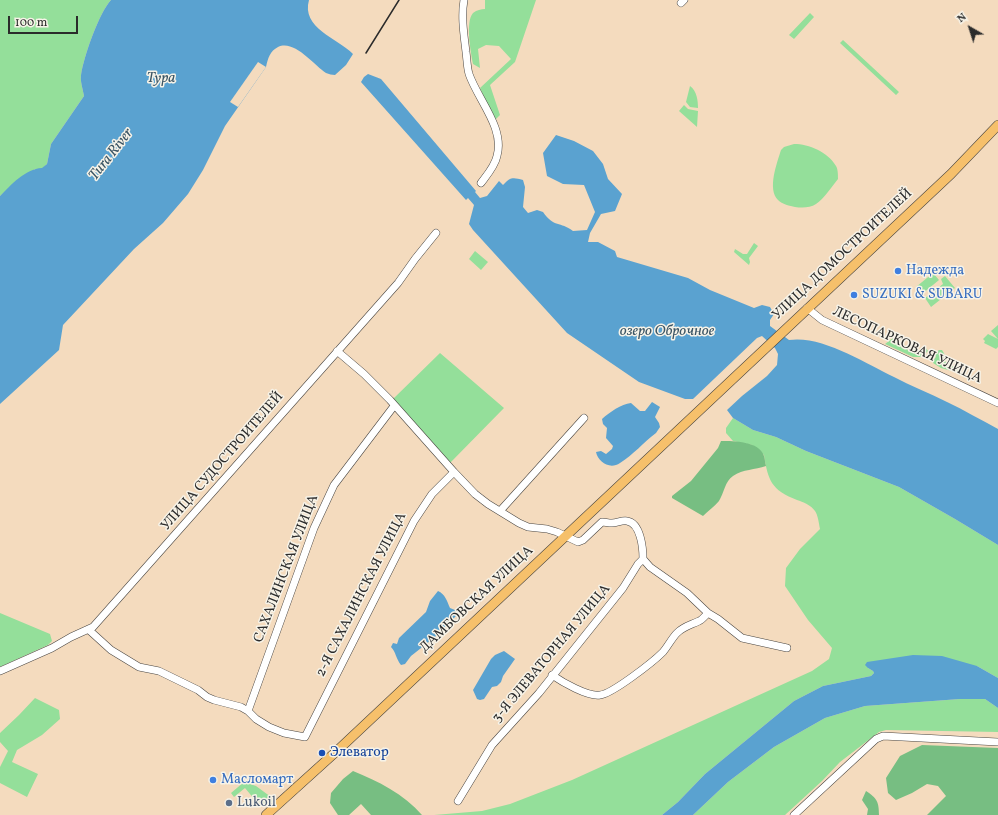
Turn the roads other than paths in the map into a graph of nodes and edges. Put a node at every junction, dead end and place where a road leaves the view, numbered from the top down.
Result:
1 (464, 0) edge
2 (998, 125) edge
3 (481, 182) dead end
4 (436, 234) dead end
5 (807, 308) junction
6 (337, 351) junction
7 (998, 403) edge
8 (705, 404) joint
9 (394, 406) junction
10 (584, 418) dead end
11 (454, 472) junction
12 (500, 512) junction
13 (565, 536) junction
14 (643, 559) junction
15 (708, 613) junction
16 (89, 630) junction
17 (787, 648) dead end
18 (0, 671) edge
19 (552, 675) junction
20 (248, 711) junction
21 (998, 742) edge
22 (458, 801) dead end
23 (266, 815) edge
24 (794, 815) edge

1 - 3 street
2 - 5 main road, УЛИЦА ДОМОСТРОИТЕЛЕЙ
4 - 6 street, УЛИЦА СУДОСТРОИТЕЛЕЙ
5 - 7 street, ЛЕСОПАРКОВАЯ УЛИЦА
5 - 8 main road, УЛИЦА ДОМОСТРОИТЕЛЕЙ
6 - 9 street
6 - 16 street, УЛИЦА СУДОСТРОИТЕЛЕЙ
8 - 13 main road, ДАМБОВСКАЯ УЛИЦА
9 - 11 street
9 - 20 street, САХАЛИНСКАЯ УЛИЦА
10 - 12 street
11 - 12 street
11 - 20 street, 2-Я САХАЛИНСКАЯ УЛИЦА
12 - 13 street
13 - 14 street
13 - 23 main road, ДАМБОВСКАЯ УЛИЦА
14 - 15 street
14 - 19 street, 3-Я ЭЛЕВАТОРНАЯ УЛИЦА
15 - 17 street
15 - 19 street
16 - 18 street, УЛИЦА СУДОСТРОИТЕЛЕЙ
16 - 20 street
19 - 22 street, 3-Я ЭЛЕВАТОРНАЯ УЛИЦА
21 - 24 street

